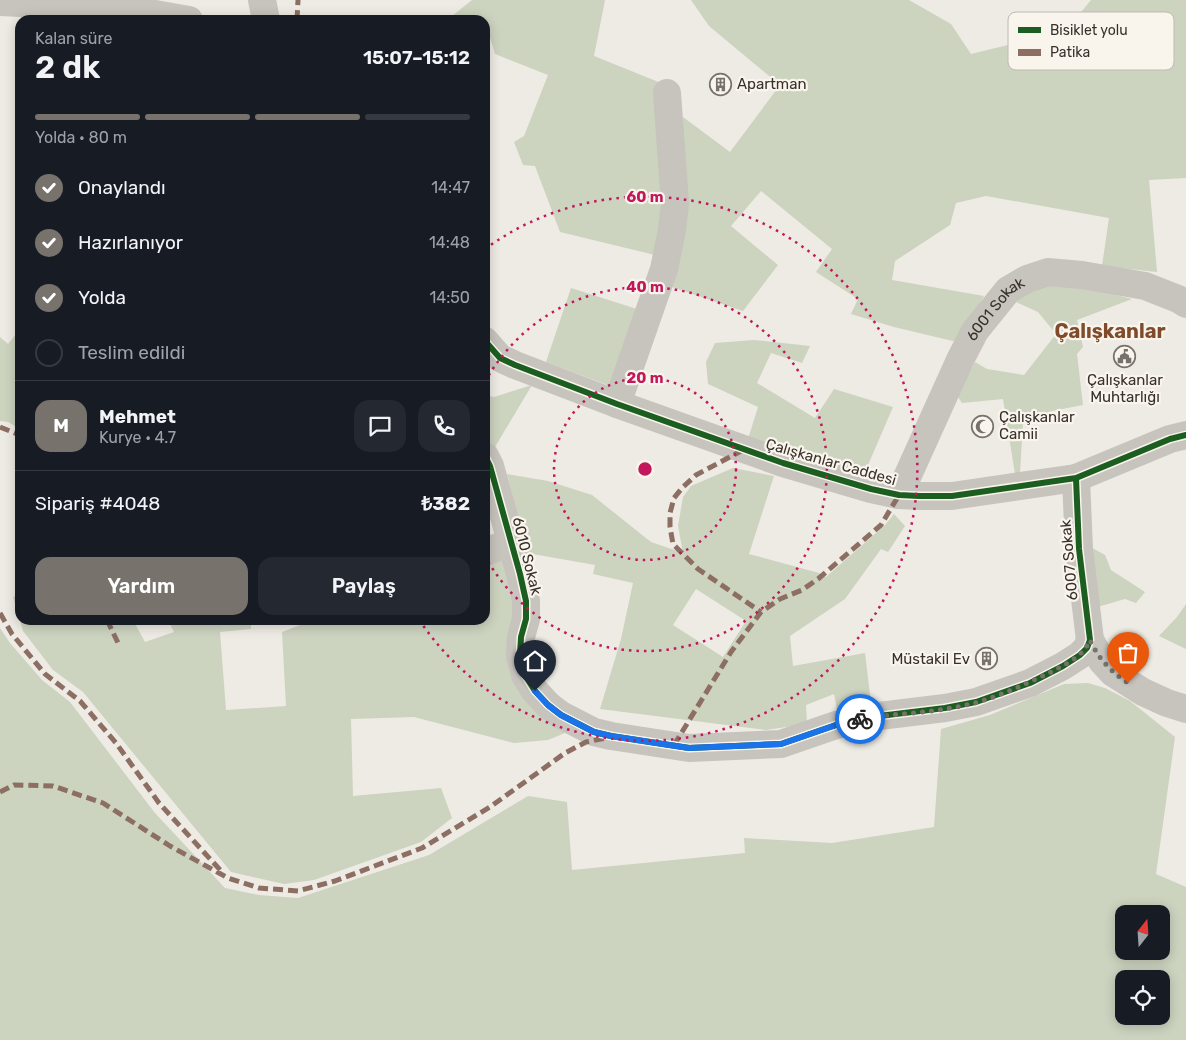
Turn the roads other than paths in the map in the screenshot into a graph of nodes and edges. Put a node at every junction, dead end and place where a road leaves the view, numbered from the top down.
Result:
1 (262, 0) edge
2 (0, 2) edge
3 (161, 15) edge
4 (265, 15) edge
5 (667, 93) dead end
6 (1186, 304) edge
7 (490, 354) edge
8 (617, 404) junction
9 (1186, 435) edge
10 (490, 466) edge
11 (1076, 478) junction
12 (899, 495) junction
13 (512, 542) junction
14 (490, 550) edge
15 (1090, 640) junction
16 (1186, 709) edge

1 - 4 street
2 - 3 street
5 - 8 street
6 - 12 street, 6001 Sokak
7 - 8 street, Çalışkanlar Caddesi
8 - 12 street, Çalışkanlar Caddesi
9 - 11 street, Çalışkanlar Caddesi
10 - 13 street, 6010 Sokak
11 - 12 street, Çalışkanlar Caddesi
11 - 15 street, 6007 Sokak
13 - 14 street
13 - 15 street, 6010 Sokak
15 - 16 street, 6007 Sokak

